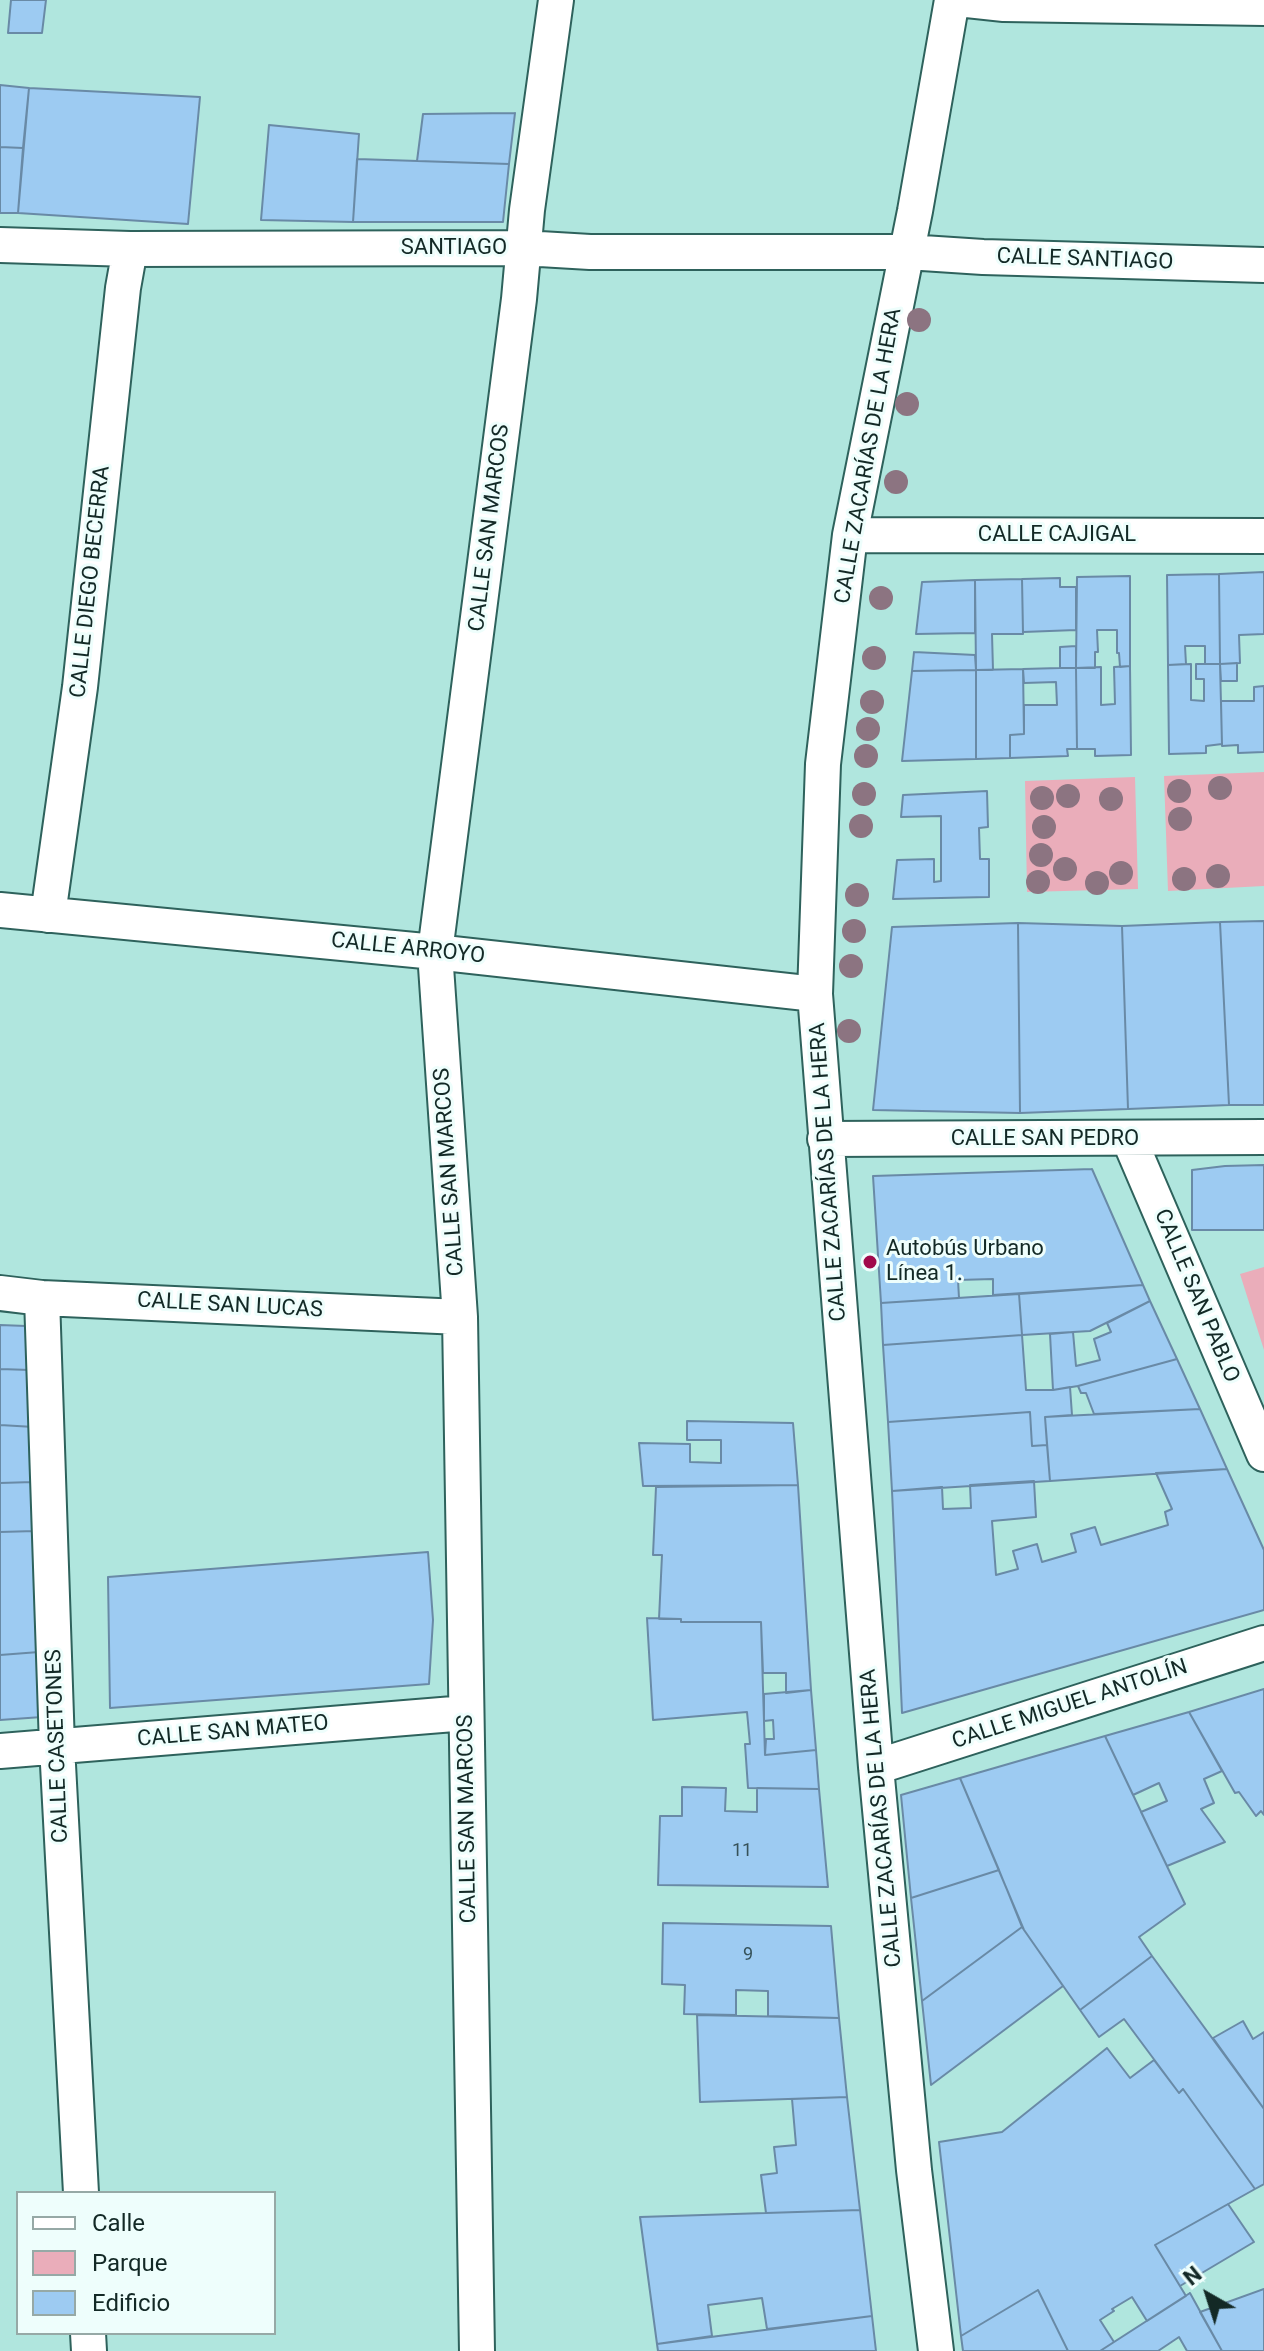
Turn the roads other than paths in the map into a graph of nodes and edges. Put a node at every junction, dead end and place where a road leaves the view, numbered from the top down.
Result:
1 (556, 0) edge
2 (952, 0) edge
3 (967, 0) edge
4 (1264, 8) edge
5 (0, 245) edge
6 (523, 248) junction
7 (130, 249) junction
8 (907, 252) junction
9 (1264, 265) edge
10 (850, 535) junction
11 (1264, 536) edge
12 (0, 910) edge
13 (48, 915) junction
14 (435, 952) junction
15 (815, 994) junction
16 (1264, 1137) edge
17 (825, 1139) junction
18 (1129, 1139) junction
19 (0, 1293) edge
20 (42, 1298) junction
21 (460, 1317) junction
22 (1264, 1454) edge
23 (1264, 1643) edge
24 (466, 1713) junction
25 (57, 1746) junction
26 (0, 1751) edge
27 (876, 1767) junction
28 (81, 2191) edge
29 (477, 2351) edge
30 (936, 2351) edge

1 - 6 street, CALLE SAN MARCOS
2 - 8 street, CALLE ZACARÍAS DE LA HERA
3 - 4 street
5 - 7 street, SANTIAGO
6 - 7 street, SANTIAGO
6 - 8 street, SANTIAGO
6 - 14 street, CALLE SAN MARCOS
7 - 13 street, CALLE DIEGO BECERRA
8 - 9 street, CALLE SANTIAGO
8 - 10 street, CALLE ZACARÍAS DE LA HERA
10 - 11 street, CALLE CAJIGAL
10 - 15 street, CALLE ZACARÍAS DE LA HERA
12 - 13 street, CALLE ARROYO
13 - 14 street, CALLE ARROYO
14 - 15 street, CALLE ARROYO
14 - 21 street, CALLE SAN MARCOS
15 - 17 street, CALLE ZACARÍAS DE LA HERA
16 - 18 street, CALLE SAN PEDRO
17 - 18 street, CALLE SAN PEDRO
17 - 27 street, CALLE ZACARÍAS DE LA HERA
18 - 22 street, CALLE SAN PABLO
19 - 20 street, CALLE SAN LUCAS
20 - 21 street, CALLE SAN LUCAS
20 - 25 street, CALLE CASETONES
21 - 24 street, CALLE SAN MARCOS
23 - 27 street, CALLE MIGUEL ANTOLÍN
24 - 25 street, CALLE SAN MATEO
24 - 29 street, CALLE SAN MARCOS
25 - 26 street, CALLE SAN MATEO
25 - 28 street, CALLE CASETONES
27 - 30 street, CALLE ZACARÍAS DE LA HERA

